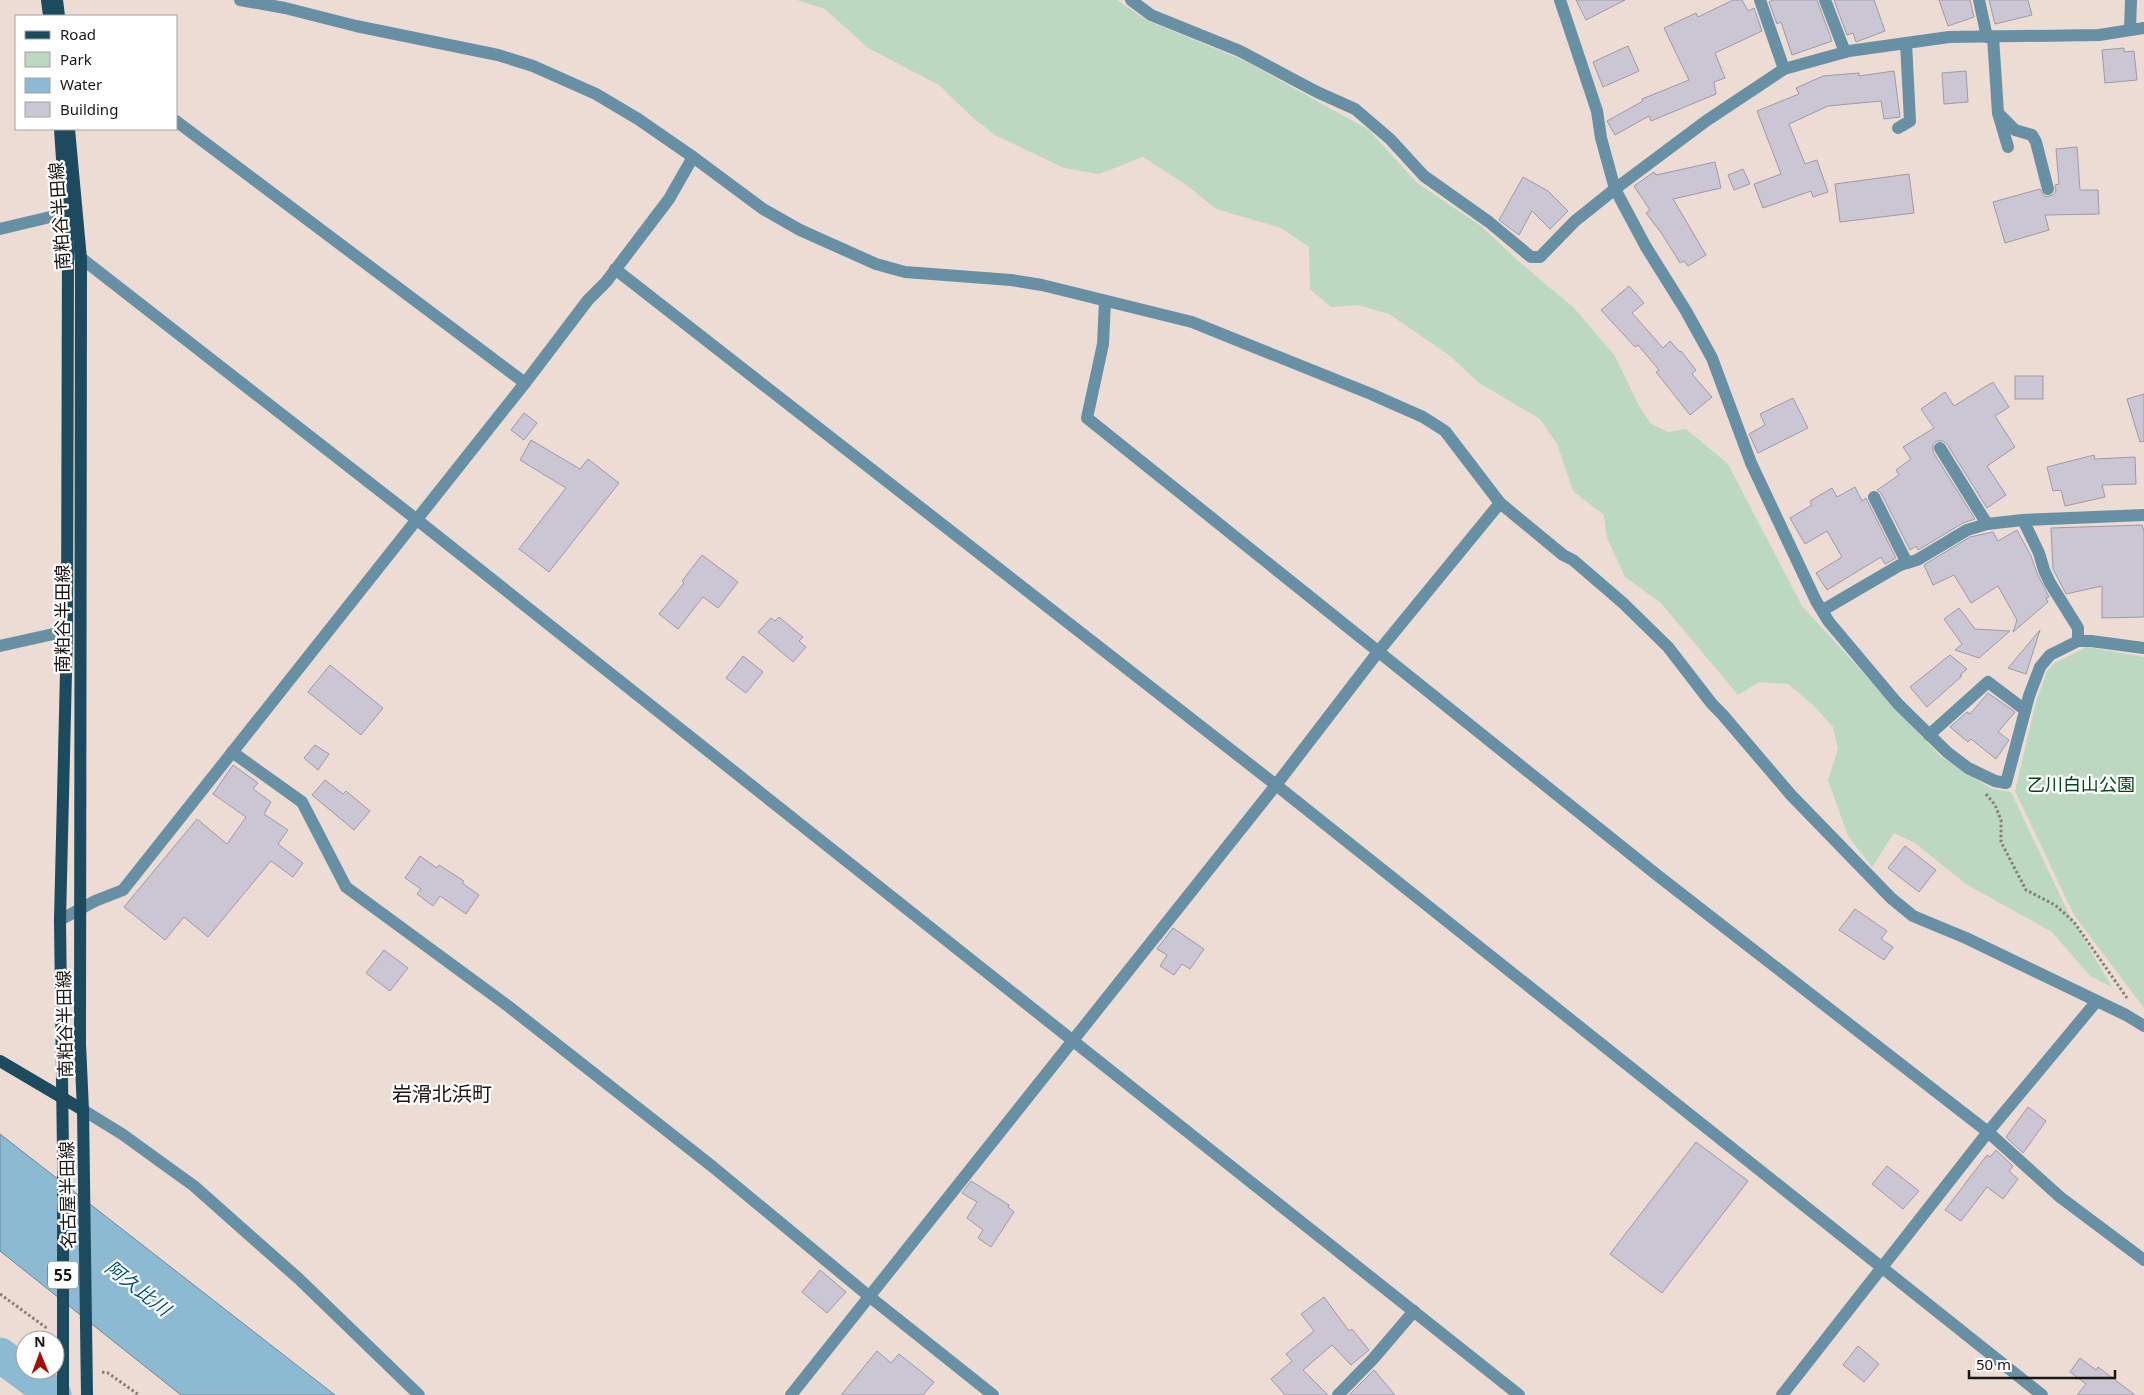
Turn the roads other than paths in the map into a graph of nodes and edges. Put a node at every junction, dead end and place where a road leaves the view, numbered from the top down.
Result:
1 (47, 0) edge
2 (57, 0) edge
3 (240, 0) edge
4 (1131, 0) edge
5 (1560, 0) edge
6 (1760, 0) edge
7 (1826, 0) edge
8 (1979, 0) edge
9 (2131, 0) edge
10 (49, 15) edge
11 (59, 15) edge
12 (2144, 28) edge
13 (2130, 30) junction
14 (1990, 37) junction
15 (1906, 43) junction
16 (1845, 52) junction
17 (1784, 69) junction
18 (1998, 114) junction
19 (178, 123) edge
20 (1898, 128) dead end
21 (60, 130) edge
22 (69, 130) edge
23 (2008, 147) dead end
24 (693, 157) junction
25 (1615, 189) junction
26 (2048, 189) dead end
27 (67, 213) junction
28 (0, 229) edge
29 (68, 247) junction
30 (81, 259) junction
31 (615, 268) junction
32 (1104, 301) junction
33 (524, 383) junction
34 (1940, 448) dead end
35 (1874, 497) dead end
36 (1500, 503) junction
37 (2144, 515) edge
38 (416, 519) junction
39 (2023, 520) junction
40 (1987, 524) junction
41 (1907, 563) junction
42 (1823, 610) junction
43 (67, 631) junction
44 (2078, 641) junction
45 (0, 646) edge
46 (2144, 648) edge
47 (1378, 652) junction
48 (2025, 710) junction
49 (1930, 735) junction
50 (232, 752) junction
51 (1276, 785) junction
52 (82, 908) junction
53 (60, 920) junction
54 (2096, 1002) junction
55 (2144, 1026) edge
56 (1072, 1041) junction
57 (0, 1061) edge
58 (62, 1097) junction
59 (83, 1110) junction
60 (1988, 1132) junction
61 (2144, 1260) edge
62 (1882, 1268) junction
63 (870, 1297) junction
64 (1414, 1311) junction
65 (63, 1395) edge
66 (87, 1395) edge
67 (419, 1395) edge
68 (791, 1395) edge
69 (994, 1395) edge
70 (1338, 1395) edge
71 (1519, 1395) edge
72 (1782, 1395) edge
73 (2042, 1395) edge

1 - 10 main road
2 - 11 main road
3 - 24 street
4 - 25 street
5 - 25 street
6 - 17 street
7 - 16 street
8 - 14 street
9 - 13 street
12 - 13 street
13 - 14 street
14 - 15 street
14 - 18 street
15 - 16 street
15 - 20 street
16 - 17 street
17 - 25 street
18 - 23 street
18 - 26 street
19 - 33 street
21 - 27 main road, 南粕谷半田線
22 - 30 main road, 南粕谷半田線
24 - 31 street
24 - 32 street
25 - 42 street
27 - 28 street
27 - 29 main road, 南粕谷半田線
29 - 30 street
29 - 43 main road, 南粕谷半田線
30 - 38 street
30 - 52 main road, 南粕谷半田線
31 - 33 street
31 - 51 street
32 - 36 street
32 - 47 street
33 - 38 street
34 - 40 street
35 - 41 street
36 - 47 street
36 - 54 street
37 - 39 street
38 - 50 street
38 - 56 street
39 - 40 street
39 - 44 street
40 - 41 street
41 - 42 street
42 - 49 street
43 - 45 street
43 - 53 main road, 南粕谷半田線
44 - 46 street
44 - 48 street
47 - 51 street
47 - 60 street
48 - 49 street
48 - 49 street
50 - 52 street
50 - 63 street
51 - 56 street
51 - 62 street
52 - 53 street
52 - 59 main road, 南粕谷半田線
53 - 58 main road, 南粕谷半田線
54 - 55 street
54 - 60 street
56 - 63 street
56 - 64 street
57 - 58 main road
58 - 59 main road
58 - 65 main road, 名古屋半田線 / 55
59 - 66 main road, 名古屋半田線 / 55
59 - 67 street
60 - 61 street
60 - 62 street
62 - 72 street
62 - 73 street
63 - 68 street
63 - 69 street
64 - 70 street
64 - 71 street

